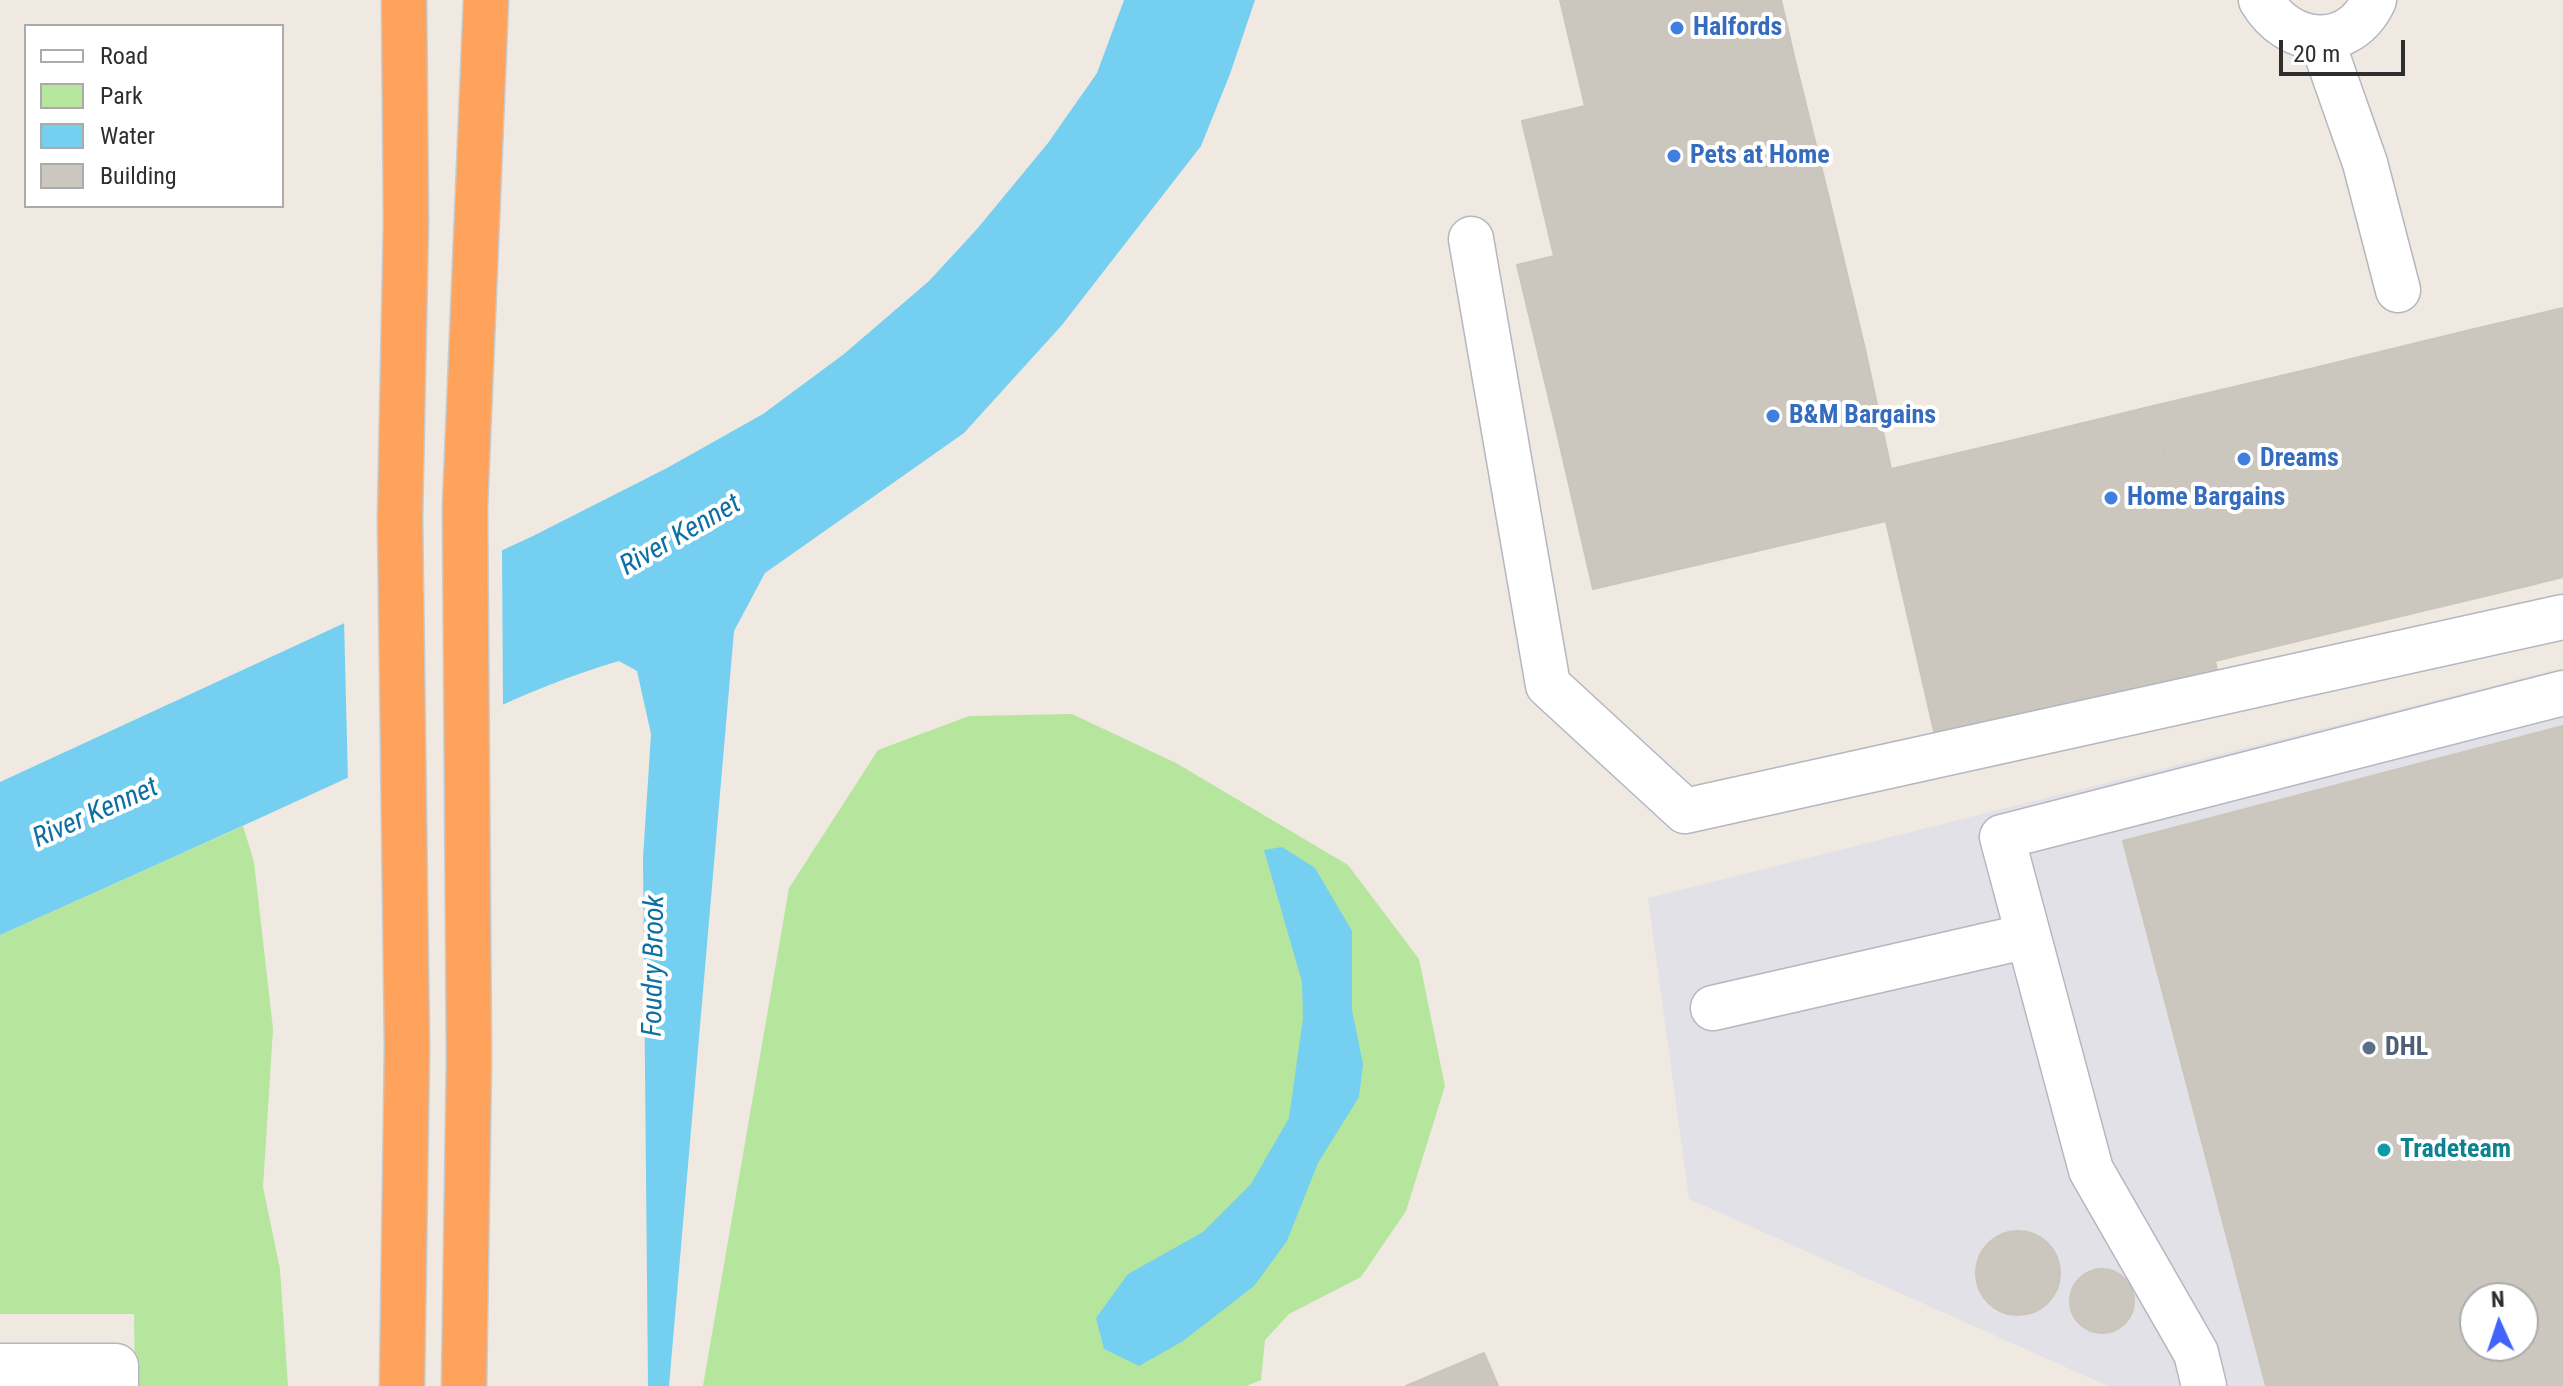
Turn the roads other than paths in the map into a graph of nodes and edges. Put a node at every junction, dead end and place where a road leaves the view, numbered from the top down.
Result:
1 (404, 0) edge
2 (486, 0) edge
3 (2261, 0) edge
4 (2381, 4) edge
5 (2321, 38) junction
6 (1471, 239) dead end
7 (2398, 290) dead end
8 (2563, 617) edge
9 (2563, 693) edge
10 (2028, 936) junction
11 (1713, 1008) dead end
12 (0, 1366) edge
13 (116, 1386) edge
14 (402, 1386) edge
15 (464, 1386) edge
16 (2204, 1386) edge

1 - 14 highway
2 - 15 highway
3 - 5 street
4 - 5 street
5 - 7 street
6 - 8 street
9 - 10 street
10 - 11 street
10 - 16 street
12 - 13 street

